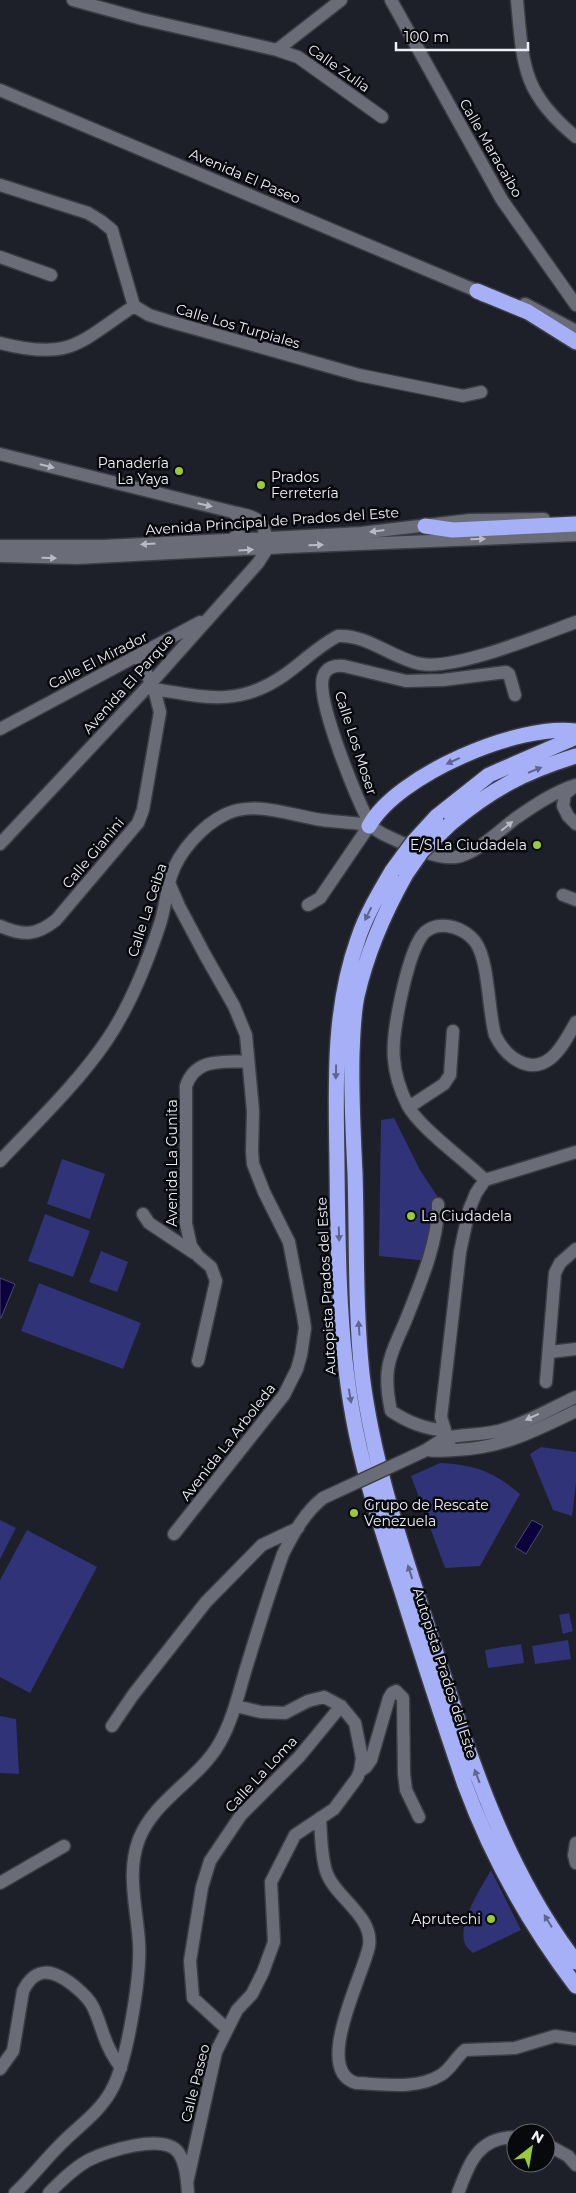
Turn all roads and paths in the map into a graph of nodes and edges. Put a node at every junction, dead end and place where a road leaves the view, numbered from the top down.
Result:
1 (73, 0) edge
2 (341, 0) edge
3 (391, 0) edge
4 (518, 0) edge
5 (277, 50) junction
6 (0, 90) edge
7 (382, 116) dead end
8 (576, 137) edge
9 (0, 185) edge
10 (0, 257) edge
11 (51, 275) dead end
12 (477, 291) junction
13 (576, 305) edge
14 (134, 306) junction
15 (576, 331) edge
16 (576, 342) edge
17 (0, 343) edge
18 (576, 351) edge
19 (481, 392) dead end
20 (0, 454) edge
21 (233, 512) junction
22 (576, 517) edge
23 (576, 524) edge
24 (425, 526) junction
25 (576, 535) edge
26 (233, 539) junction
27 (267, 544) junction
28 (0, 546) edge
29 (0, 556) edge
30 (209, 617) junction
31 (576, 622) edge
32 (138, 656) junction
33 (152, 686) junction
34 (515, 695) dead end
35 (0, 729) edge
36 (574, 731) edge
37 (575, 757) edge
38 (489, 775) junction
39 (576, 785) edge
40 (576, 824) edge
41 (369, 825) junction
42 (0, 844) edge
43 (399, 873) junction
44 (170, 883) junction
45 (563, 895) dead end
46 (576, 900) edge
47 (308, 905) dead end
48 (0, 926) edge
49 (576, 1022) edge
50 (453, 1030) dead end
51 (248, 1061) junction
52 (409, 1107) junction
53 (575, 1155) edge
54 (0, 1161) edge
55 (485, 1180) junction
56 (438, 1204) dead end
57 (143, 1214) dead end
58 (186, 1224) junction
59 (166, 1235) junction
60 (576, 1249) edge
61 (198, 1256) junction
62 (576, 1349) edge
63 (550, 1352) junction
64 (198, 1361) dead end
65 (546, 1382) dead end
66 (576, 1397) edge
67 (576, 1411) edge
68 (448, 1440) junction
69 (298, 1528) junction
70 (174, 1534) dead end
71 (236, 1706) junction
72 (341, 1706) junction
73 (112, 1726) dead end
74 (360, 1771) junction
75 (419, 1817) dead end
76 (320, 1818) junction
77 (576, 1843) edge
78 (64, 1846) dead end
79 (576, 1863) edge
80 (0, 1882) edge
81 (576, 1962) edge
82 (576, 1986) edge
83 (227, 2030) junction
84 (576, 2039) edge
85 (121, 2068) junction
86 (0, 2069) edge
87 (506, 2137) edge
88 (556, 2149) edge
89 (576, 2165) edge
90 (188, 2188) edge
91 (15, 2193) edge
92 (49, 2193) edge
93 (458, 2193) edge

1 - 5 street, Calle Zulia
2 - 5 street
3 - 13 street, Calle Maracaibo
4 - 8 street
5 - 7 street, Calle Zulia
6 - 12 street, Avenida El Paseo
9 - 14 street
10 - 11 street
12 - 15 street, Avenida El Paseo
12 - 16 highway
12 - 18 street, Avenida El Paseo
14 - 17 street
14 - 19 street, Calle Los Turpiales
20 -> 21 street
21 - 26 street
21 - 27 street
22 - 24 street, Avenida Principal de Prados del Este
23 - 24 highway
24 -> 27 street, Avenida Principal de Prados del Este
27 -> 25 street, Avenida Principal de Prados del Este
26 - 27 street, Avenida Principal de Prados del Este
26 -> 28 street, Avenida Principal de Prados del Este
29 -> 27 street, Avenida Principal de Prados del Este
27 - 30 street, Avenida El Parque
30 - 32 street, Calle El Mirador
30 - 33 street, Avenida El Parque
31 - 33 street
32 - 33 street, Calle Gianini
32 - 35 street, Calle El Mirador
33 - 42 street, Avenida El Parque
33 - 48 street, Calle Gianini
34 - 41 street, Calle Los Moser
36 - 38 highway, Autopista Prados del Este
36 - 38 highway
36 -> 41 highway
43 -> 37 highway, Autopista Prados del Este, bridge
38 - 43 highway, Autopista Prados del Este, bridge
39 - 40 street
41 -> 39 street
41 - 44 street, Calle La Ceiba
41 - 47 street
81 -> 43 highway, Autopista Prados del Este
43 -> 82 highway, Autopista Prados del Este
44 - 51 street, Avenida La Arboleda
44 - 54 street, Calle La Ceiba
45 - 46 street
49 - 52 street
50 - 52 street
51 - 58 street, Avenida La Gunita
51 - 70 street, Avenida La Arboleda
52 - 55 street
53 - 55 street
55 - 68 street
56 - 68 street
57 - 59 street
58 - 59 street
58 - 61 street, Avenida La Gunita
59 - 61 street
60 - 63 street
61 - 64 street, Avenida La Gunita
62 - 63 street
63 - 65 street
66 -> 68 street
67 - 68 street
68 - 69 street, bridge
69 - 71 street
69 - 73 street
71 - 72 street
71 - 85 street
72 - 74 street
72 - 83 street, Calle La Loma
74 - 75 street, Calle Paseo
74 - 76 street, Calle Paseo
76 - 83 street, Calle Paseo
76 - 84 street
77 - 79 street
78 - 80 street
83 - 90 street, Calle Paseo
85 - 86 street
85 - 91 street
87 - 93 street
88 - 89 street
90 - 92 street

